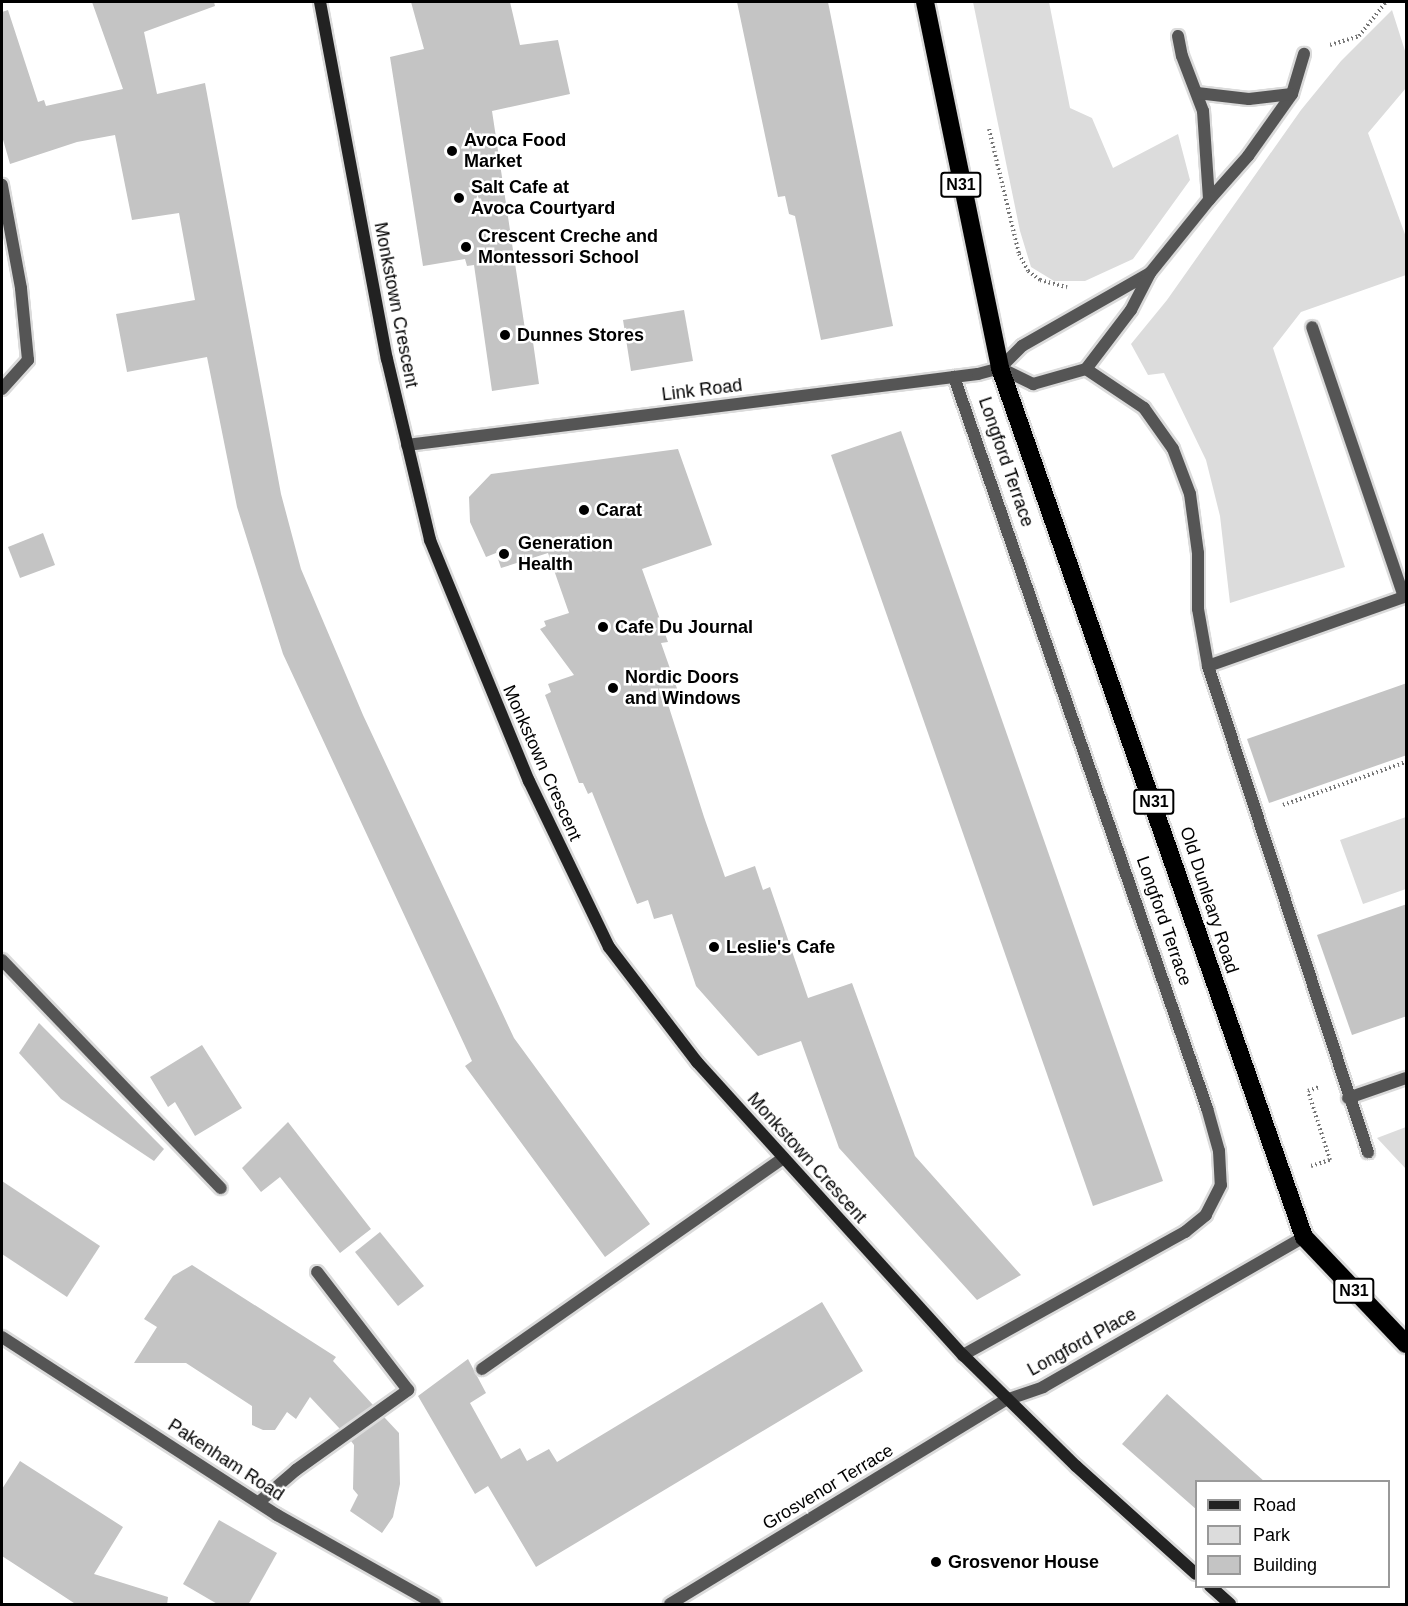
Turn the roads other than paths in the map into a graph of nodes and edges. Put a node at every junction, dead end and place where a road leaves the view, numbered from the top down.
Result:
1 (320, 2) edge
2 (925, 2) edge
3 (1179, 36) dead end
4 (1304, 54) dead end
5 (1197, 93) junction
6 (1292, 94) junction
7 (2, 185) edge
8 (1209, 200) junction
9 (1150, 273) junction
10 (1312, 327) dead end
11 (1000, 368) junction
12 (1086, 369) junction
13 (954, 377) junction
14 (2, 389) edge
15 (406, 444) junction
16 (1208, 666) junction
17 (2, 960) edge
18 (1407, 1078) edge
19 (1348, 1098) junction
20 (1368, 1152) dead end
21 (783, 1158) junction
22 (221, 1188) dead end
23 (1304, 1237) junction
24 (317, 1272) dead end
25 (2, 1337) edge
26 (1407, 1344) edge
27 (963, 1355) junction
28 (482, 1369) dead end
29 (1006, 1400) junction
30 (259, 1503) junction
31 (1195, 1573) edge
32 (1211, 1588) edge
33 (435, 1605) edge
34 (670, 1605) edge
35 (1230, 1605) edge

1 - 15 main road, Monkstown Crescent
2 - 11 highway, Longford Terrace / N31
3 - 5 street
4 - 6 street
5 - 6 street
5 - 8 street
6 - 8 street
7 - 14 street
8 - 9 street
9 - 11 street
9 - 12 street
10 - 16 street
11 - 12 street
11 - 13 street, Link Road
11 - 23 highway, Old Dunleary Road / N31
12 - 16 street
13 - 15 street, Link Road
13 - 27 street, Longford Terrace
15 - 21 main road, Monkstown Crescent
16 - 19 street
17 - 22 street
18 - 19 street
19 - 20 street
21 - 27 main road, Monkstown Crescent
21 - 28 street
23 - 26 highway, Old Dunleary Road / N31
23 - 29 street, Longford Place
24 - 30 street
25 - 30 street, Pakenham Road
27 - 29 main road, Monkstown Crescent
29 - 31 main road
29 - 34 street, Grosvenor Terrace
30 - 33 street, Pakenham Road
32 - 35 main road

